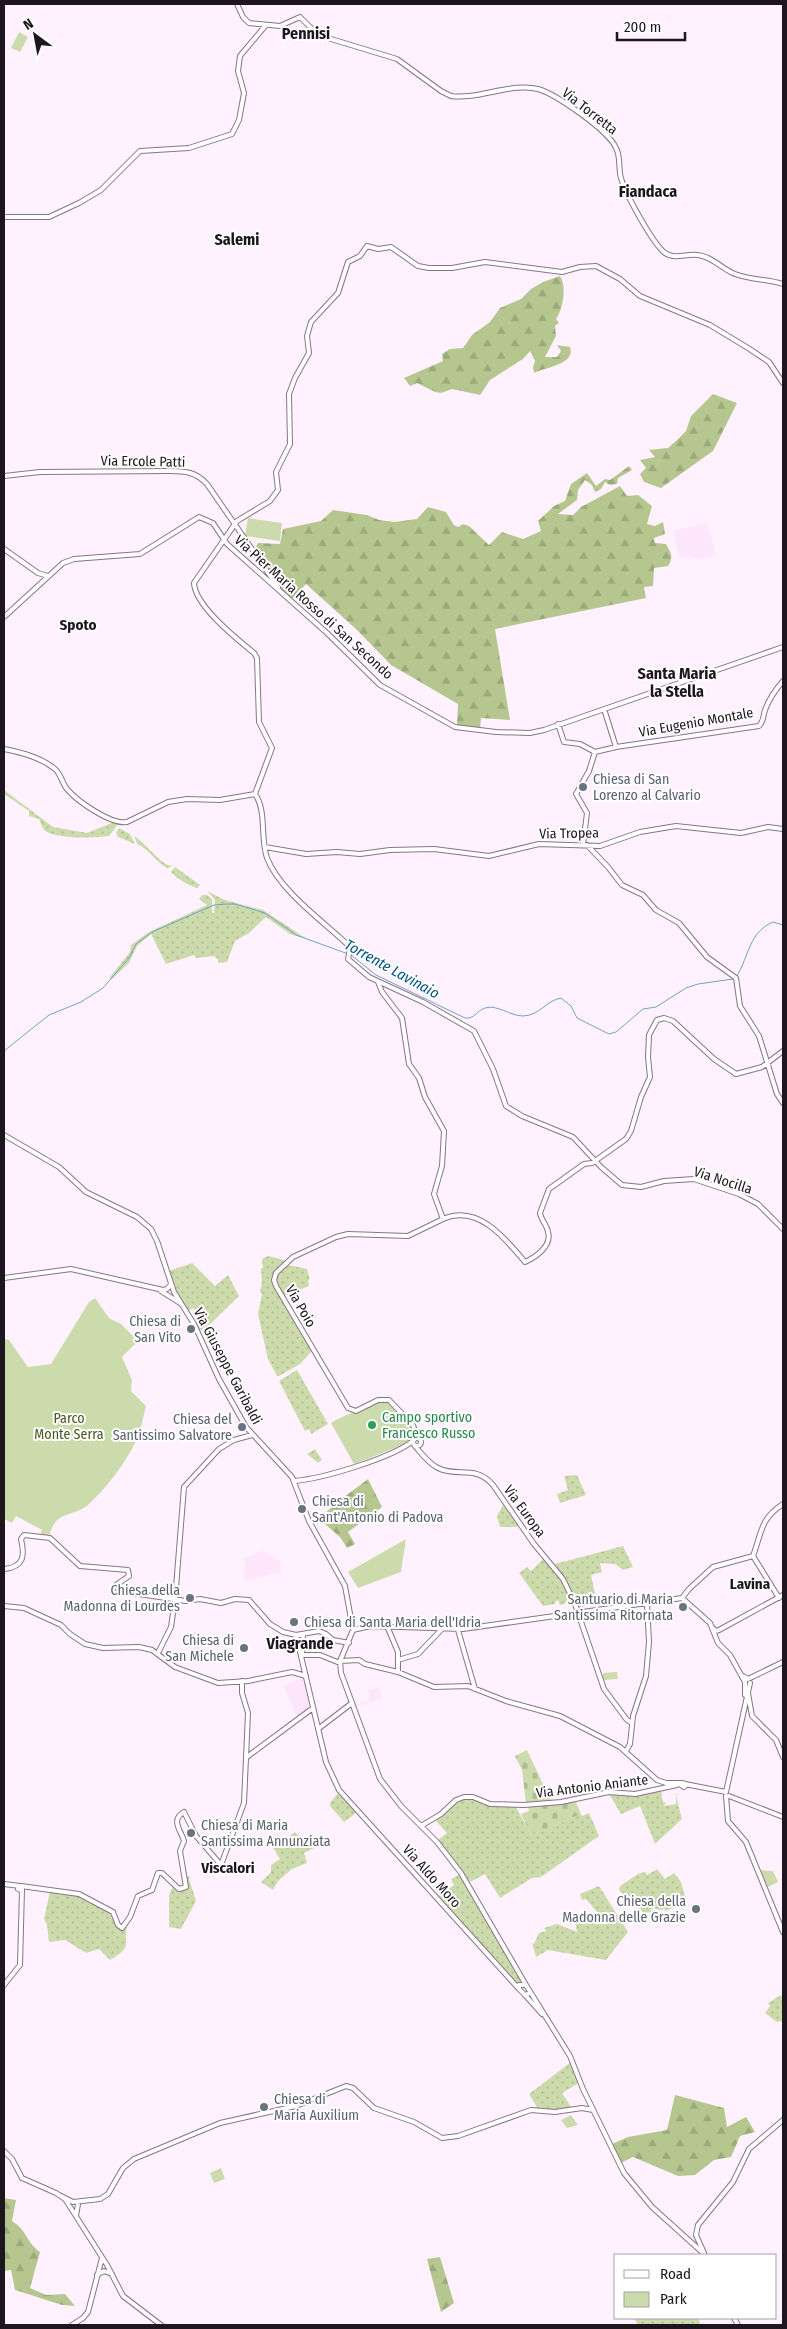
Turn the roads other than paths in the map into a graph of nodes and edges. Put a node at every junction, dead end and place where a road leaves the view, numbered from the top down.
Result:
1 (237, 4) edge
2 (266, 25) junction
3 (4, 217) edge
4 (783, 284) edge
5 (783, 383) edge
6 (4, 476) edge
7 (235, 524) junction
8 (224, 539) junction
9 (4, 549) edge
10 (265, 568) junction
11 (258, 572) junction
12 (43, 577) junction
13 (288, 598) junction
14 (4, 617) edge
15 (783, 647) edge
16 (783, 681) edge
17 (604, 709) junction
18 (558, 724) junction
19 (616, 747) junction
20 (4, 749) edge
21 (594, 752) junction
22 (255, 794) junction
23 (783, 829) edge
24 (585, 845) junction
25 (265, 847) junction
26 (378, 982) junction
27 (783, 1051) edge
28 (767, 1064) junction
29 (783, 1103) edge
30 (4, 1135) edge
31 (592, 1156) junction
32 (602, 1156) junction
33 (595, 1161) junction
34 (443, 1220) junction
35 (783, 1229) edge
36 (4, 1278) edge
37 (171, 1284) junction
38 (156, 1289) junction
39 (167, 1289) junction
40 (174, 1292) junction
41 (168, 1295) junction
42 (183, 1306) junction
43 (252, 1435) junction
44 (415, 1439) junction
45 (421, 1444) junction
46 (415, 1446) junction
47 (402, 1448) junction
48 (426, 1458) junction
49 (289, 1473) junction
50 (308, 1480) junction
51 (294, 1481) junction
52 (296, 1486) junction
53 (783, 1504) edge
54 (753, 1556) junction
55 (4, 1569) edge
56 (689, 1589) junction
57 (781, 1597) edge
58 (675, 1598) junction
59 (682, 1598) junction
60 (175, 1600) junction
61 (647, 1603) junction
62 (4, 1606) edge
63 (579, 1614) junction
64 (387, 1626) junction
65 (714, 1628) junction
66 (353, 1630) junction
67 (441, 1630) junction
68 (458, 1630) junction
69 (719, 1630) junction
70 (303, 1634) junction
71 (296, 1635) junction
72 (716, 1637) junction
73 (349, 1643) junction
74 (158, 1653) junction
75 (302, 1655) junction
76 (398, 1660) junction
77 (340, 1662) junction
78 (783, 1662) edge
79 (398, 1672) junction
80 (306, 1676) junction
81 (242, 1681) junction
82 (748, 1682) junction
83 (475, 1689) junction
84 (748, 1690) junction
85 (352, 1703) junction
86 (314, 1708) junction
87 (743, 1712) junction
88 (632, 1723) junction
89 (318, 1728) junction
90 (628, 1752) junction
91 (246, 1757) junction
92 (783, 1757) edge
93 (668, 1785) junction
94 (726, 1794) junction
95 (783, 1817) edge
96 (423, 1828) junction
97 (4, 1884) edge
98 (20, 1888) junction
99 (783, 1932) edge
100 (4, 1985) edge
101 (521, 1986) junction
102 (530, 1993) junction
103 (525, 1996) junction
104 (572, 2060) junction
105 (593, 2110) junction
106 (783, 2120) edge
107 (4, 2151) edge
108 (60, 2195) junction
109 (77, 2203) junction
110 (69, 2206) junction
111 (76, 2216) junction
112 (702, 2252) edge
113 (102, 2256) junction
114 (107, 2265) junction
115 (100, 2270) junction
116 (112, 2274) junction
117 (72, 2325) edge
118 (161, 2325) edge

1 - 2 street
2 - 3 street
2 - 4 street, Via Torretta
5 - 7 street
6 - 7 street, Via Ercole Patti
7 - 8 street
7 - 10 street, Via Ercole Patti
8 - 11 street, Via Pier Maria Rosso di San Secondo
8 - 12 street, Via Pier Maria Rosso di San Secondo
8 - 22 street
9 - 12 street
10 - 11 street
10 - 13 street, Via Ercole Patti
11 - 13 street, Via Pier Maria Rosso di San Secondo
12 - 14 street, Via Pier Maria Rosso di San Secondo
13 - 18 street, Via Pier Maria Rosso di San Secondo
15 - 17 street, Via Pier Maria Rosso di San Secondo
16 - 19 street, Via Eugenio Montale
17 - 18 street, Via Pier Maria Rosso di San Secondo
17 - 19 street
18 - 21 street
19 - 21 street
20 - 22 street
21 - 24 street
22 - 25 street
23 - 24 street, Via Tropea
24 - 25 street, Via Tropea
24 - 28 street
25 - 26 street, Via Nocilla
26 - 31 street, Via Nocilla
26 - 34 street
27 - 28 street
28 - 29 street
28 - 32 street
30 - 37 street, Via Giuseppe Garibaldi
31 - 32 street
31 - 33 street, Via Nocilla
32 - 33 street
33 - 34 street
33 - 35 street, Via Nocilla
34 - 44 street, Via Poio
36 - 38 street
37 - 39 street
37 - 40 street, Via Giuseppe Garibaldi
38 - 39 street
38 - 41 street
39 - 40 street
40 - 41 street
40 - 42 street, Via Giuseppe Garibaldi
41 - 42 street
42 - 43 street, Via Giuseppe Garibaldi
43 - 49 street, Via Giuseppe Garibaldi
43 - 60 street
44 - 45 street
44 - 46 street
44 - 47 street
45 - 46 street
45 - 48 street
46 - 47 street
46 - 48 street, Via Europa
47 - 50 street
48 - 63 street, Via Europa
49 - 50 street
49 - 51 street, Via Giuseppe Garibaldi
50 - 51 street
50 - 52 street
51 - 52 street, Via Giuseppe Garibaldi
52 - 66 street, Via Giuseppe Garibaldi
53 - 54 street
54 - 56 street
54 - 57 street
55 - 60 street
56 - 58 street
56 - 59 street
57 - 69 street
58 - 59 street
58 - 61 street
59 - 65 street
60 - 71 street
60 - 74 street
61 - 63 street
61 - 88 street
62 - 74 street
63 - 68 street
63 - 88 street, Via Europa
64 - 66 street
64 - 67 street
64 - 76 street
65 - 69 street
65 - 72 street
66 - 73 street, Via Giuseppe Garibaldi
67 - 68 street
67 - 76 street
68 - 83 street
69 - 72 street
70 - 71 street
70 - 73 street
70 - 75 street
71 - 75 street
72 - 82 street
73 - 77 street, Via Giuseppe Garibaldi
74 - 81 street
75 - 77 street
75 - 80 street, Via Aldo Moro
76 - 79 street
77 - 79 street
77 - 85 street
78 - 82 street
79 - 83 street
80 - 81 street
80 - 86 street, Via Aldo Moro
81 - 91 street
82 - 84 street
82 - 87 street
83 - 90 street
84 - 87 street
84 - 92 street
85 - 89 street
85 - 96 street
86 - 89 street, Via Aldo Moro
86 - 91 street
87 - 94 street
88 - 90 street
89 - 101 street, Via Aldo Moro
90 - 93 street
91 - 98 street
93 - 94 street
93 - 96 street, Via Antonio Aniante
94 - 95 street
94 - 99 street
96 - 101 street
97 - 98 street
98 - 100 street
101 - 102 street
101 - 103 street
102 - 103 street
102 - 104 street
103 - 104 street
104 - 105 street
105 - 109 street
105 - 112 street
106 - 112 street
107 - 108 street
108 - 109 street
108 - 110 street
109 - 110 street
109 - 111 street
110 - 111 street
111 - 113 street
113 - 114 street
113 - 115 street
114 - 115 street
114 - 116 street
115 - 116 street
115 - 117 street
116 - 118 street

